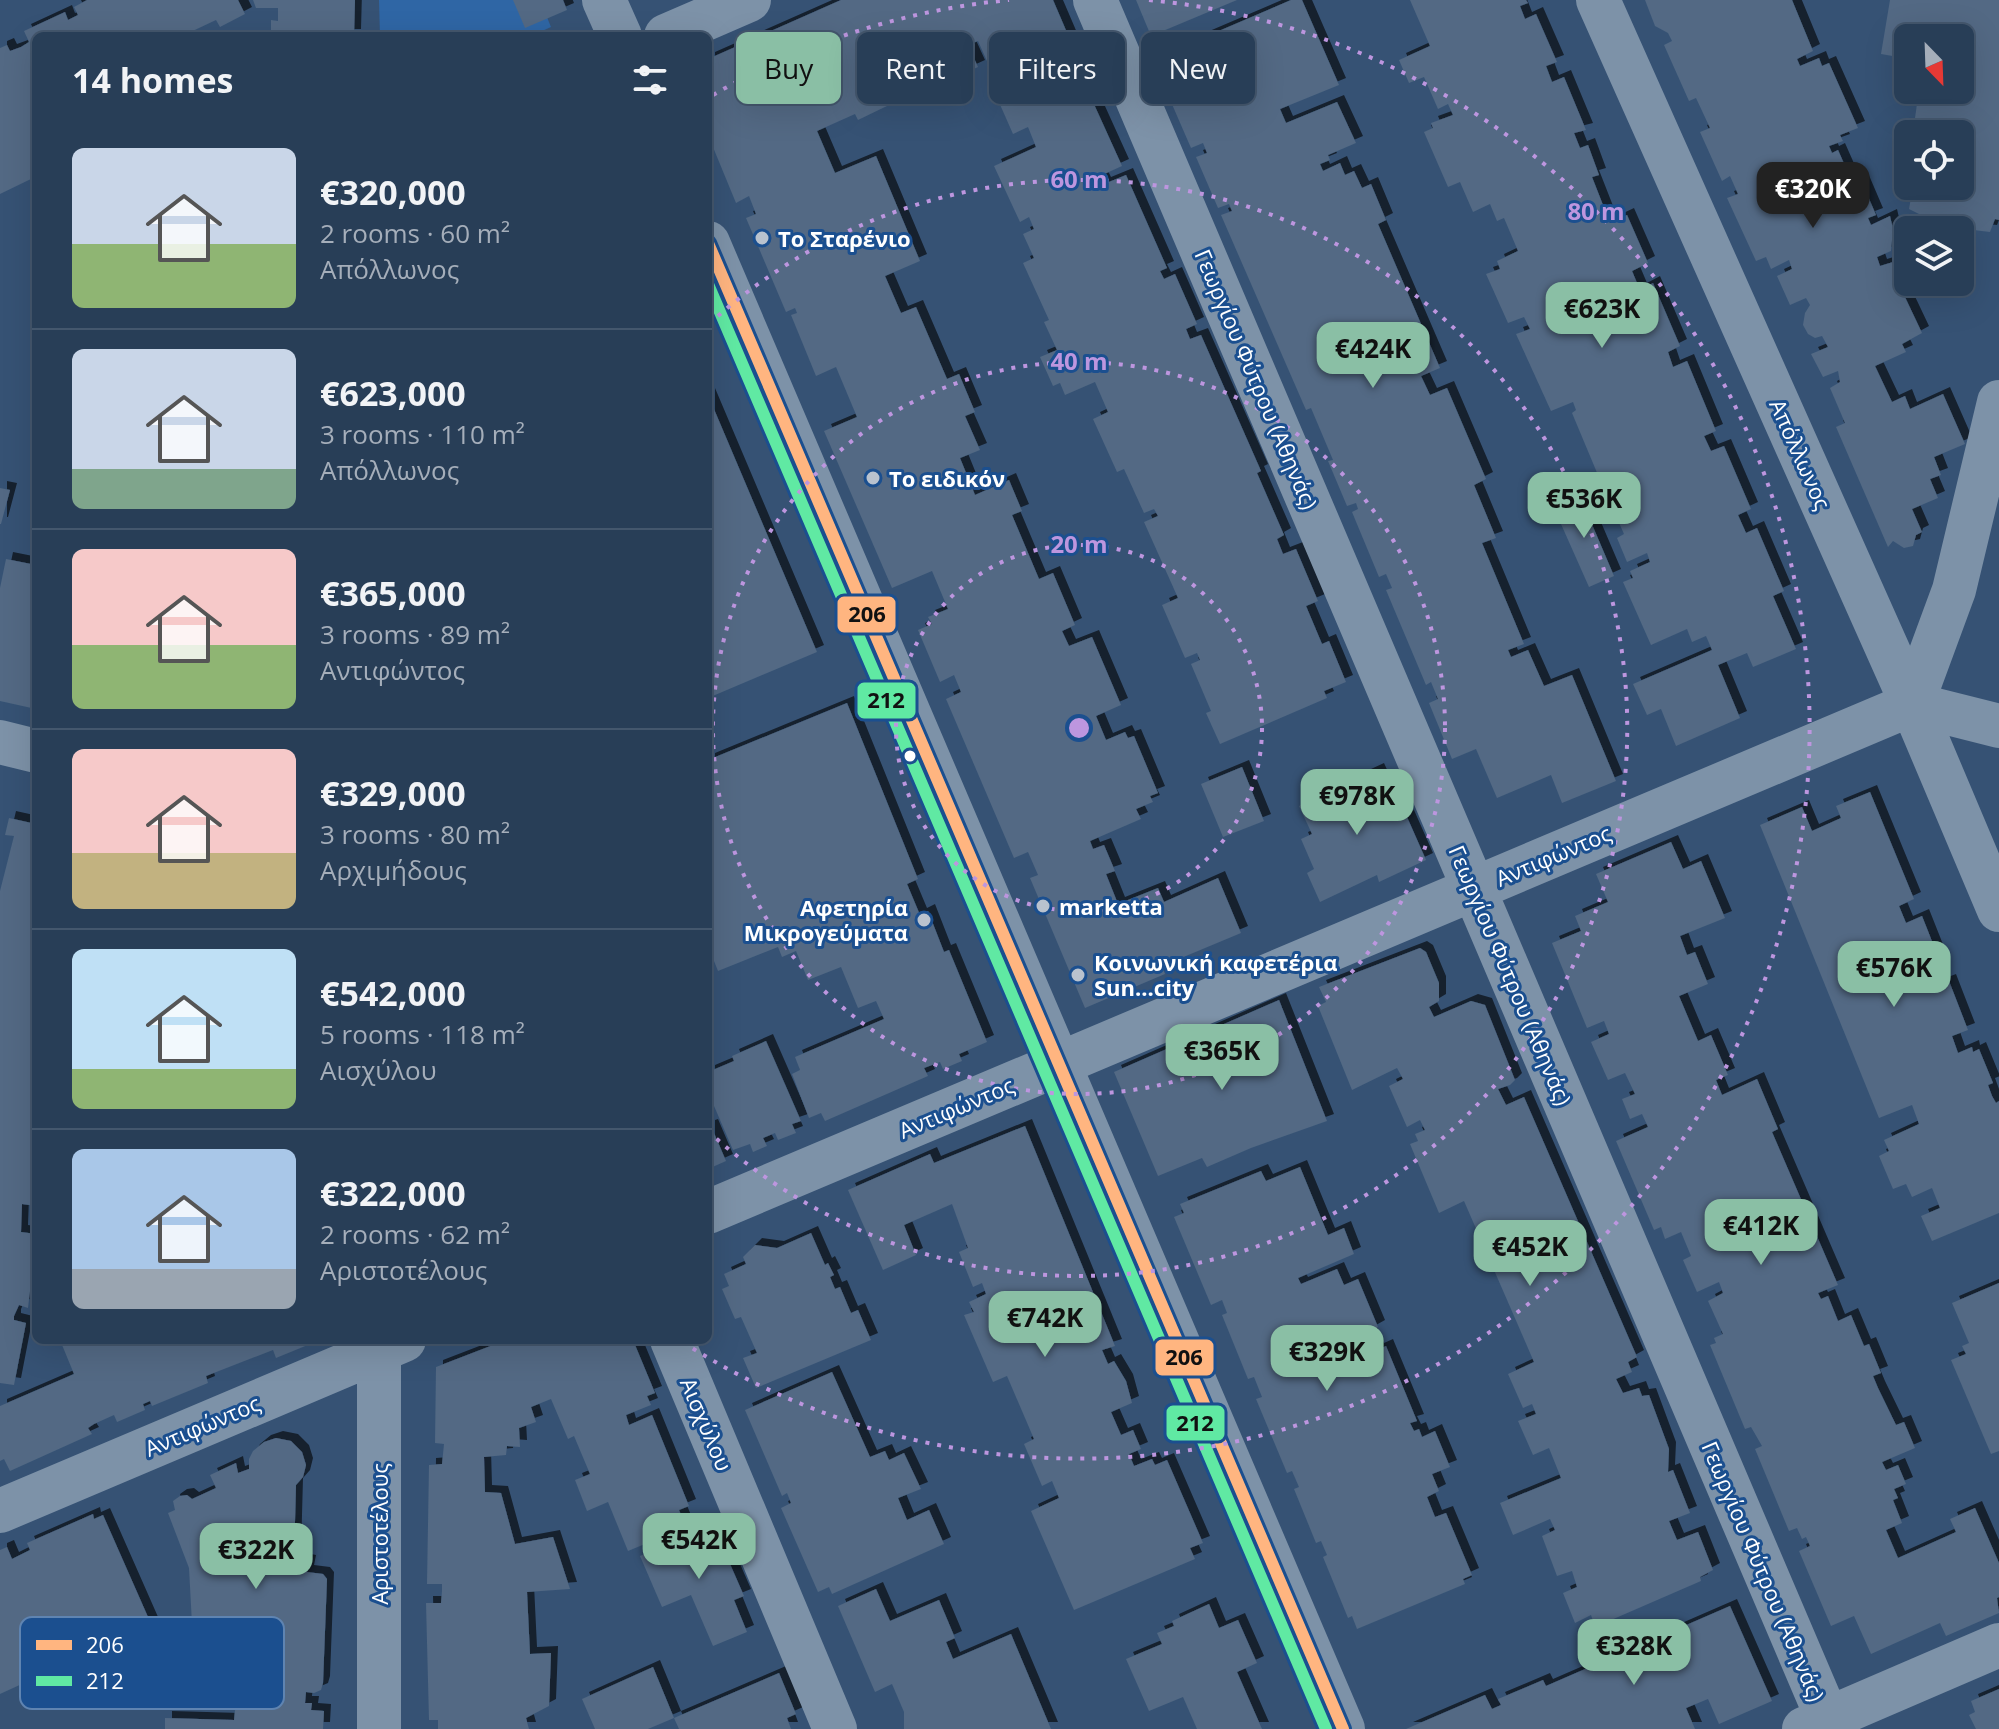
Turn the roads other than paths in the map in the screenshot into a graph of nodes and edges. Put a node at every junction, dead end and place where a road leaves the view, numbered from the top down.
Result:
1 (604, 0) edge
2 (749, 0) edge
3 (1095, 0) edge
4 (1598, 0) edge
5 (618, 32) edge
6 (675, 32) edge
7 (712, 252) edge
8 (1999, 402) edge
9 (1912, 704) junction
10 (1999, 726) edge
11 (0, 742) edge
12 (32, 750) edge
13 (1474, 889) junction
14 (1999, 910) edge
15 (1059, 1064) junction
16 (712, 1210) edge
17 (386, 1344) edge
18 (388, 1344) edge
19 (674, 1344) edge
20 (0, 1511) edge
21 (1999, 1645) edge
22 (1821, 1726) edge
23 (379, 1729) edge
24 (835, 1729) edge
25 (1343, 1729) edge

1 - 5 street
2 - 6 street
3 - 13 street, Γεωργίου Φύτρου (Αθηνάς)
4 - 9 street, Απόλλωνος
7 - 15 street
8 - 9 street
9 - 10 street
9 - 13 street, Αντιφώντος
9 - 14 street, Απόλλωνος
11 - 12 street
13 - 15 street, Αντιφώντος
13 - 22 street, Γεωργίου Φύτρου (Αθηνάς)
15 - 16 street, Αντιφώντος
15 - 25 street
17 - 20 street, Αντιφώντος
18 - 23 street, Αριστοτέλους
19 - 24 street, Αισχύλου
21 - 22 street

